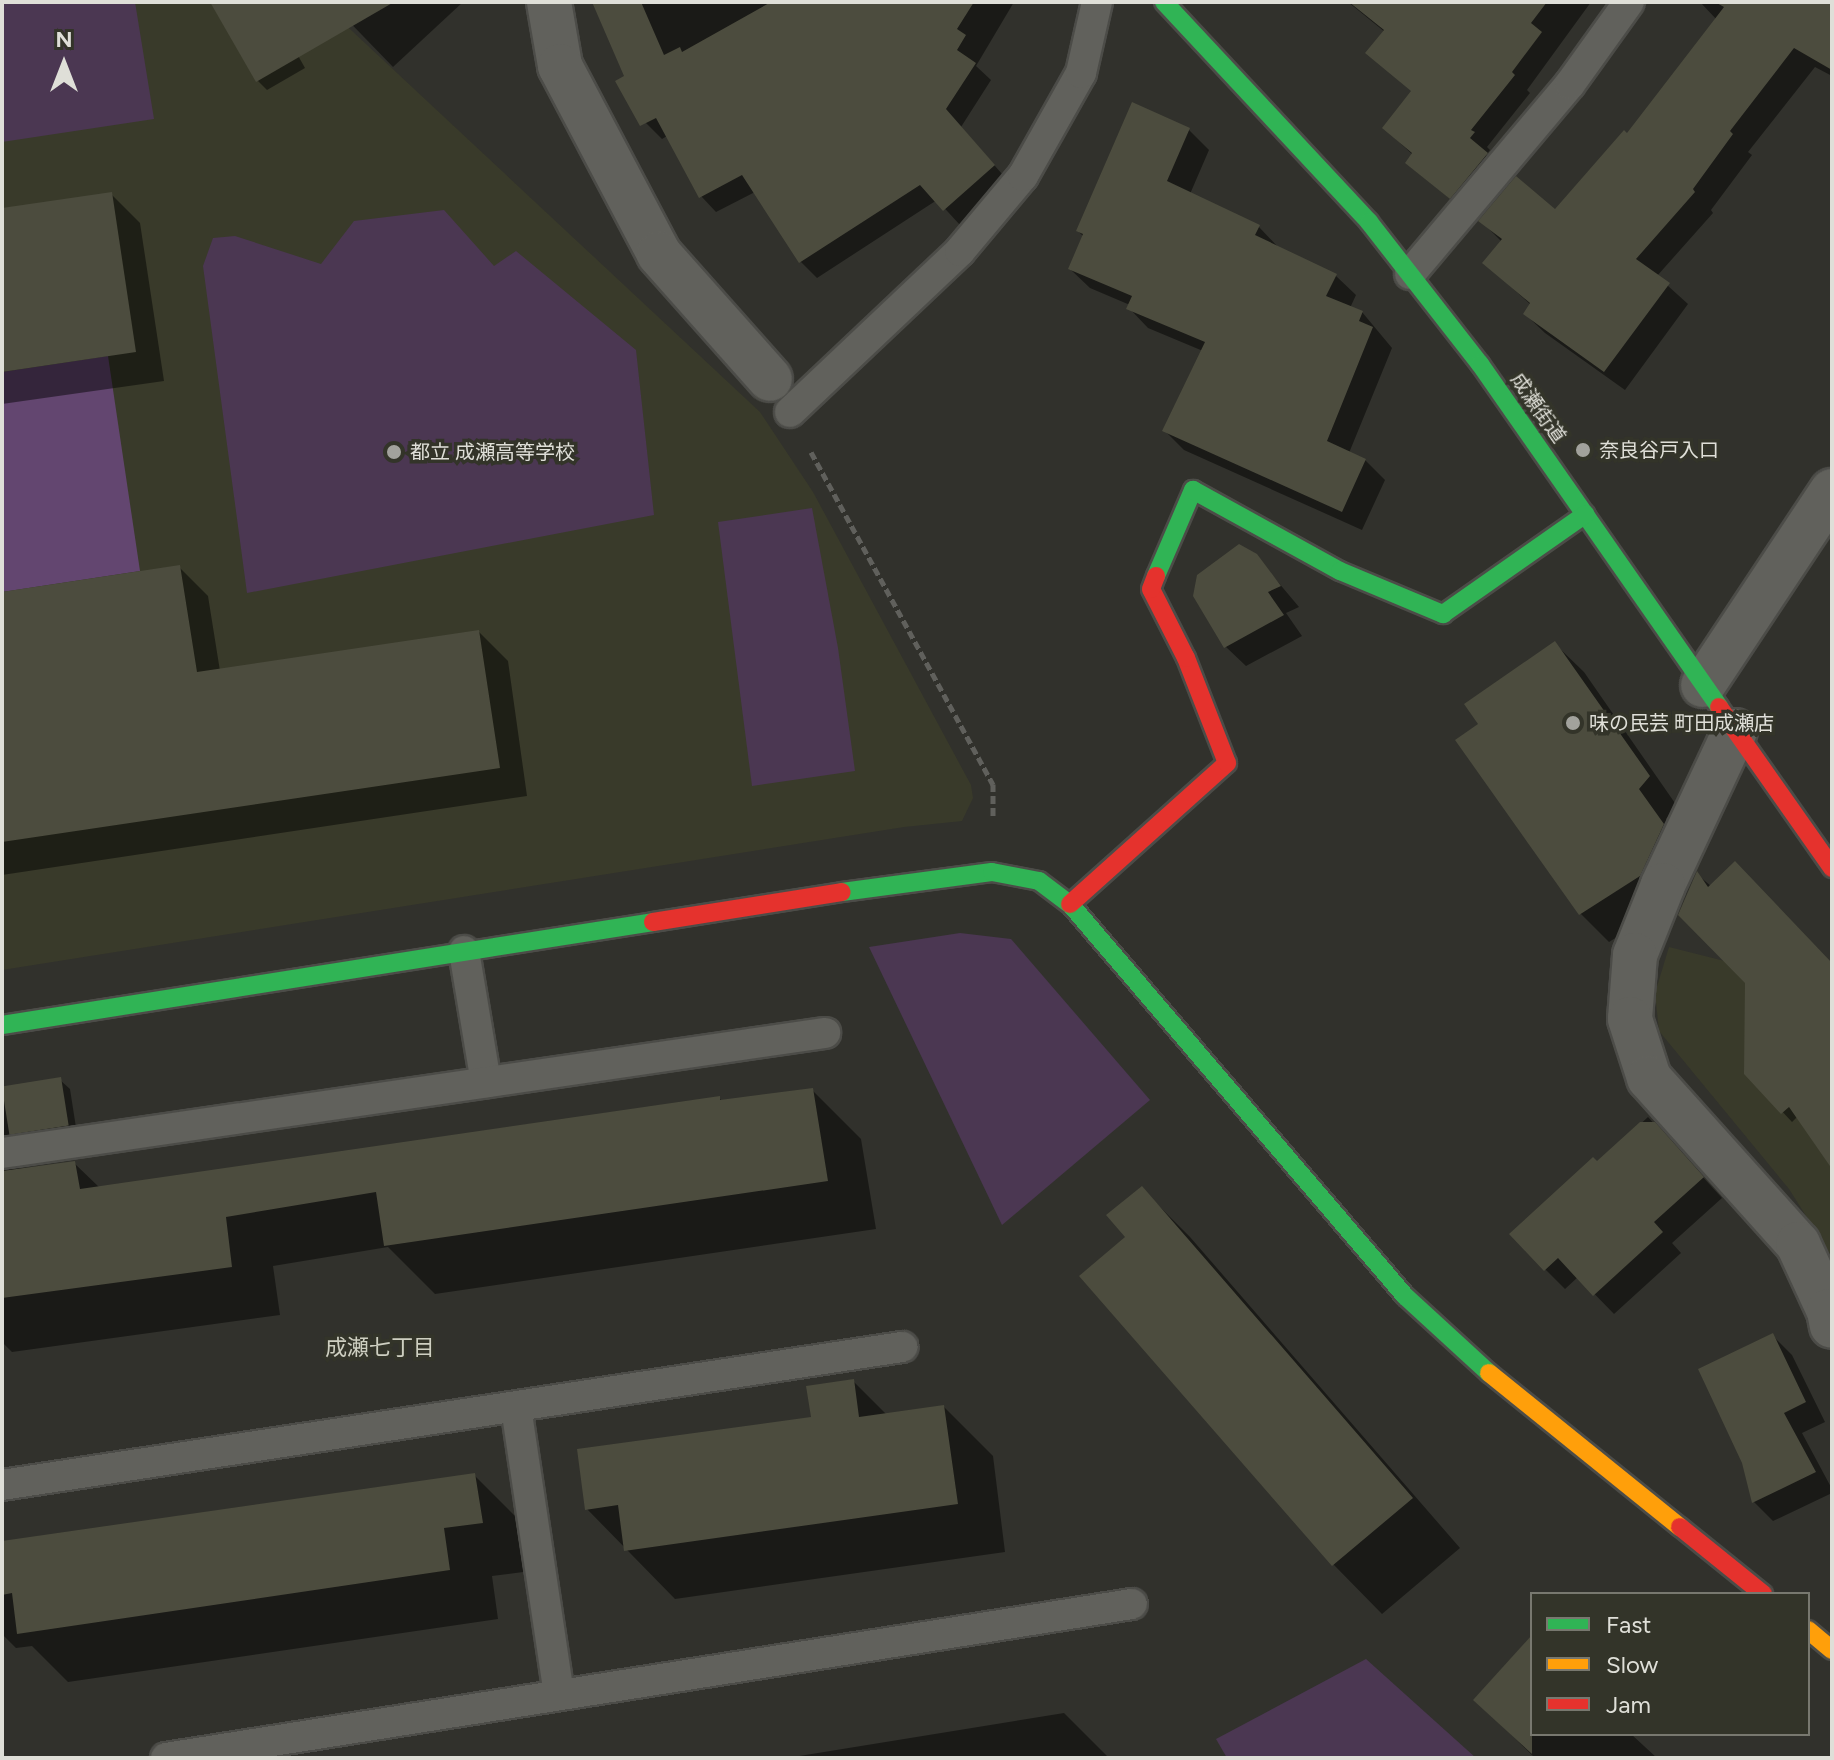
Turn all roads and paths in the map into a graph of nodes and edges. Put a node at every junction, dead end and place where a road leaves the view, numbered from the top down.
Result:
1 (549, 2) edge
2 (1097, 2) edge
3 (1629, 2) edge
4 (1166, 4) edge
5 (1410, 274) junction
6 (780, 396) junction
7 (1832, 491) edge
8 (1586, 514) junction
9 (1703, 685) junction
10 (1735, 731) junction
11 (1832, 868) edge
12 (992, 872) junction
13 (1070, 904) junction
14 (464, 951) junction
15 (2, 1025) edge
16 (825, 1033) dead end
17 (486, 1082) junction
18 (2, 1153) edge
19 (1832, 1326) edge
20 (902, 1347) dead end
21 (516, 1407) junction
22 (2, 1485) edge
23 (1761, 1592) edge
24 (1132, 1604) dead end
25 (1810, 1632) edge
26 (1832, 1650) edge
27 (559, 1695) junction
28 (166, 1758) edge

1 - 6 street
2 - 6 lane
3 - 5 lane
4 - 5 street, 成瀬街道
5 - 8 street, 成瀬街道
6 - 12 path
7 - 9 street
8 - 9 street, 成瀬街道
8 - 13 street
9 - 10 street, 成瀬街道
10 - 11 street, 成瀬街道
10 - 19 street
12 - 13 street
12 - 14 street
13 - 23 street
14 - 15 street
14 - 17 lane
16 - 17 lane
17 - 18 lane
20 - 21 lane
21 - 22 lane
21 - 27 lane
24 - 27 lane
25 - 26 street
27 - 28 lane

